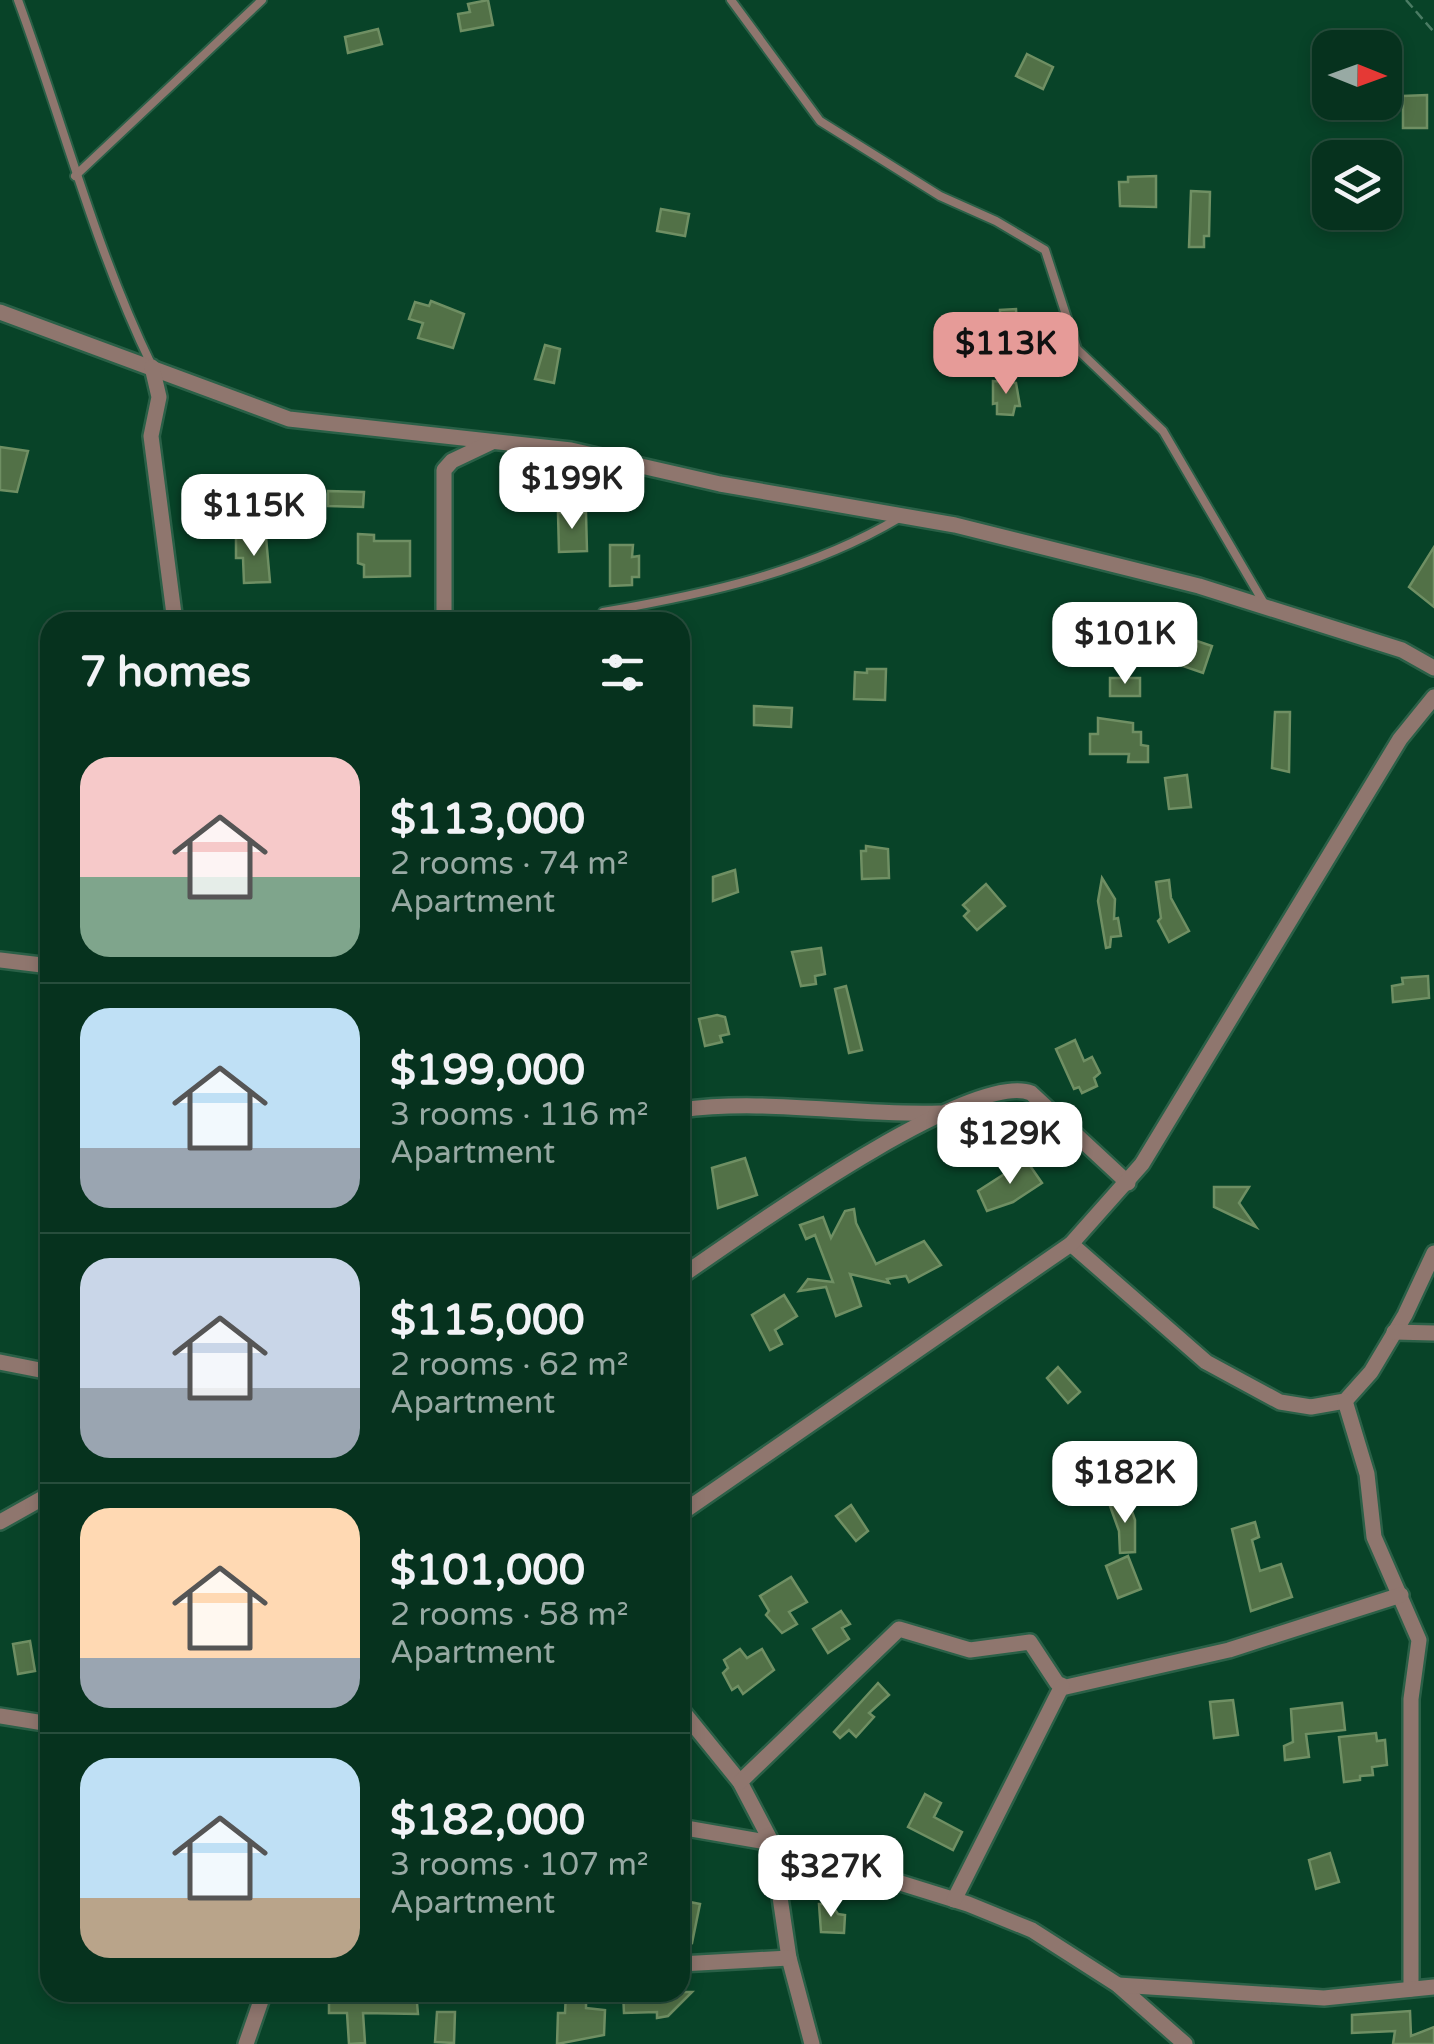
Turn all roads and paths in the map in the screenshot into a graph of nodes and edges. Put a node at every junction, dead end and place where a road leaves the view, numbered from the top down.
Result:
1 (18, 0) edge
2 (262, 0) edge
3 (731, 0) edge
4 (1406, 0) edge
5 (1434, 32) edge
6 (74, 176) junction
7 (0, 312) edge
8 (152, 367) junction
9 (492, 442) junction
10 (902, 516) junction
11 (1269, 611) junction
12 (173, 612) edge
13 (444, 612) edge
14 (603, 612) dead end
15 (1434, 668) edge
16 (1434, 696) edge
17 (0, 960) edge
18 (40, 965) edge
19 (690, 1109) edge
20 (942, 1113) junction
21 (1128, 1183) junction
22 (1071, 1244) junction
23 (1434, 1253) edge
24 (690, 1270) edge
25 (1394, 1332) junction
26 (1434, 1333) edge
27 (0, 1362) edge
28 (40, 1370) edge
29 (1345, 1400) junction
30 (40, 1500) edge
31 (690, 1507) edge
32 (0, 1522) edge
33 (1401, 1595) junction
34 (1062, 1686) junction
35 (0, 1716) edge
36 (690, 1720) edge
37 (40, 1722) edge
38 (740, 1782) junction
39 (690, 1829) edge
40 (772, 1844) junction
41 (954, 1900) junction
42 (789, 1958) junction
43 (690, 1963) edge
44 (1118, 1984) junction
45 (1434, 1986) edge
46 (1411, 1989) junction
47 (261, 2002) edge
48 (246, 2044) edge
49 (812, 2044) edge
50 (1185, 2044) edge

1 - 6 lane
2 - 6 lane
3 - 11 lane
4 - 5 path
6 - 8 lane
7 - 8 street
8 - 9 street
8 - 12 street
9 - 10 street
9 - 13 street
10 - 11 street
10 - 14 lane
11 - 15 street
16 - 21 street
17 - 18 street
19 - 20 street
20 - 21 street
20 - 24 street
21 - 22 street
22 - 29 street
22 - 31 street
23 - 25 street
25 - 26 street
25 - 29 street
27 - 28 street
29 - 33 street
30 - 32 street
33 - 34 street
33 - 46 street
34 - 38 street
34 - 41 street
35 - 37 street
36 - 38 street
38 - 40 street
39 - 40 street
40 - 41 street
40 - 42 street
41 - 44 street
42 - 43 street
42 - 49 street
44 - 46 street
44 - 50 street
45 - 46 street
47 - 48 street

